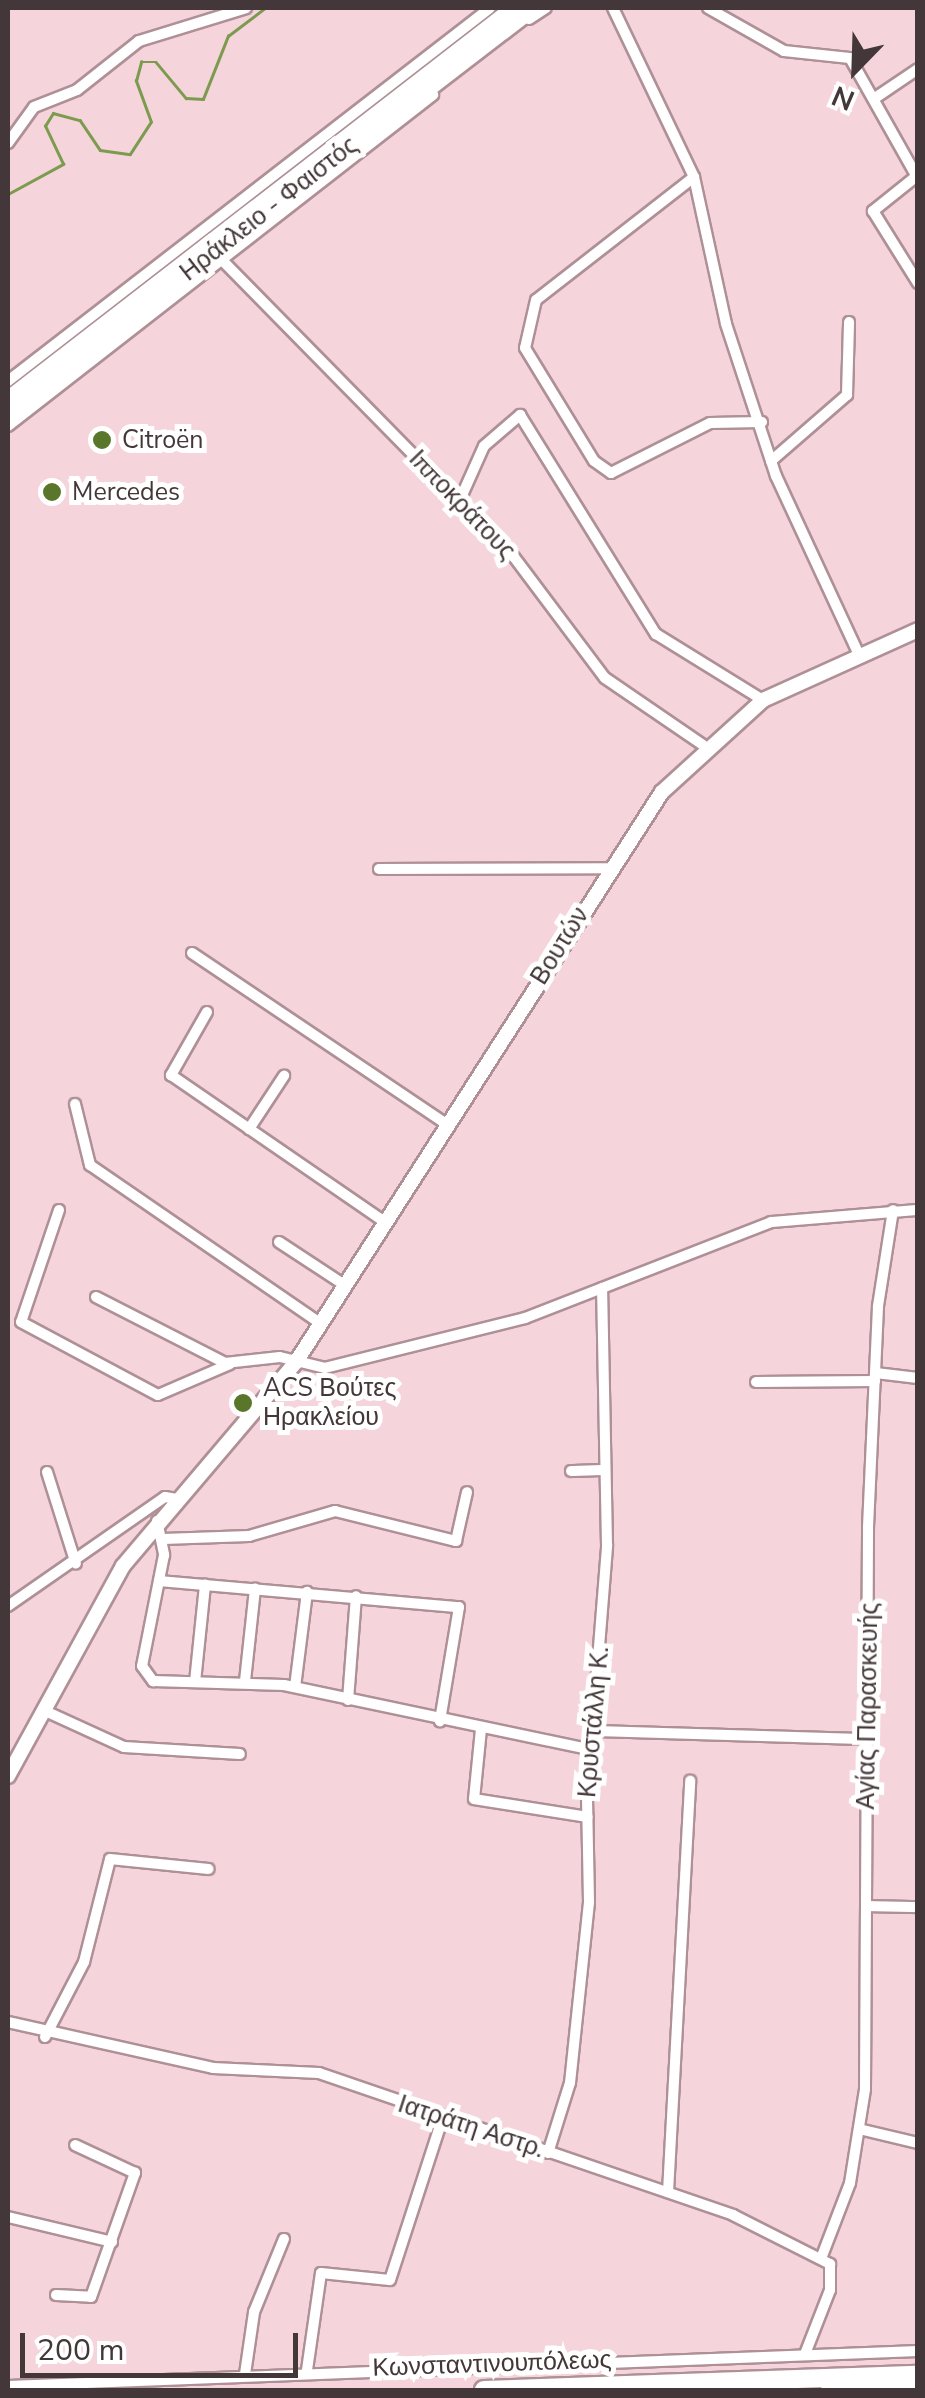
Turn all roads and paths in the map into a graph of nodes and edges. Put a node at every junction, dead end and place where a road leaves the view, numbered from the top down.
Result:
1 (246, 8) edge
2 (490, 8) edge
3 (512, 8) edge
4 (532, 8) edge
5 (546, 8) edge
6 (614, 8) edge
7 (708, 8) edge
8 (918, 70) edge
9 (874, 98) junction
10 (378, 109) junction
11 (349, 117) junction
12 (8, 143) edge
13 (917, 175) edge
14 (694, 177) junction
15 (247, 195) junction
16 (233, 222) junction
17 (221, 258) junction
18 (918, 283) edge
19 (849, 322) dead end
20 (8, 382) edge
21 (8, 398) edge
22 (8, 412) edge
23 (762, 422) junction
24 (8, 426) edge
25 (771, 461) junction
26 (459, 502) junction
27 (918, 630) edge
28 (858, 653) junction
29 (762, 700) junction
30 (704, 745) junction
31 (609, 868) junction
32 (379, 869) dead end
33 (192, 953) dead end
34 (207, 1012) dead end
35 (284, 1076) dead end
36 (75, 1104) dead end
37 (448, 1125) junction
38 (249, 1129) junction
39 (60, 1210) dead end
40 (893, 1210) junction
41 (918, 1210) edge
42 (386, 1223) junction
43 (279, 1242) dead end
44 (346, 1286) junction
45 (602, 1288) junction
46 (96, 1297) dead end
47 (321, 1324) junction
48 (296, 1362) junction
49 (230, 1364) junction
50 (876, 1377) junction
51 (918, 1378) edge
52 (756, 1382) dead end
53 (604, 1470) junction
54 (571, 1471) dead end
55 (47, 1472) dead end
56 (467, 1492) dead end
57 (177, 1498) junction
58 (157, 1521) junction
59 (163, 1540) junction
60 (76, 1564) junction
61 (159, 1581) junction
62 (205, 1585) junction
63 (255, 1589) junction
64 (307, 1592) junction
65 (356, 1596) junction
66 (8, 1606) edge
67 (195, 1682) junction
68 (245, 1682) junction
69 (295, 1686) junction
70 (348, 1700) junction
71 (43, 1710) junction
72 (440, 1721) junction
73 (480, 1729) junction
74 (593, 1731) junction
75 (864, 1739) junction
76 (592, 1750) junction
77 (240, 1754) dead end
78 (8, 1776) edge
79 (690, 1781) dead end
80 (588, 1817) junction
81 (208, 1869) dead end
82 (869, 1906) junction
83 (918, 1908) edge
84 (8, 2022) edge
85 (45, 2037) junction
86 (443, 2117) junction
87 (858, 2129) junction
88 (918, 2143) edge
89 (75, 2146) dead end
90 (548, 2152) junction
91 (668, 2192) junction
92 (8, 2216) edge
93 (284, 2239) dead end
94 (112, 2242) junction
95 (822, 2256) junction
96 (56, 2295) dead end
97 (918, 2352) edge
98 (806, 2354) junction
99 (308, 2370) junction
100 (245, 2374) junction
101 (918, 2375) edge
102 (8, 2386) edge
103 (918, 2389) edge
104 (484, 2390) edge
105 (830, 2390) edge

1 - 12 street
2 - 11 street
3 - 10 main road, Ηράκλειο - Φαιστός
4 - 22 main road, Ηράκλειο - Φαιστός
5 - 17 street
6 - 14 street
7 - 9 street
8 - 9 street
9 - 13 street
10 - 11 main road
10 - 16 main road, Ηράκλειο - Φαιστός
11 - 15 street
13 - 18 street
14 - 23 street
14 - 23 street
15 - 16 main road
15 - 20 street
16 - 21 main road, Ηράκλειο - Φαιστός
17 - 24 street
17 - 26 street, Ιπποκράτους
19 - 25 street
23 - 25 street
25 - 28 street
26 - 29 street
26 - 30 street, Ιπποκράτους
27 - 28 main road, Βουτών
28 - 29 main road, Βουτών
29 - 30 main road, Βουτών
30 - 31 main road, Βουτών
31 - 32 street
31 - 37 main road, Βουτών
33 - 37 street
34 - 38 street
35 - 38 street
36 - 47 street
37 - 42 main road, Βουτών
38 - 42 street
39 - 49 street
40 - 41 street
40 - 45 street
40 - 50 street, Αγίας Παρασκευής
42 - 44 main road, Βουτών
43 - 44 street
44 - 47 main road, Βουτών
45 - 48 street
45 - 53 street, Κρυστάλλη Κ.
46 - 49 street
47 - 48 main road, Βουτών
48 - 49 street
48 - 57 main road, Βουτών
50 - 51 street
50 - 52 street
50 - 75 street, Αγίας Παρασκευής
53 - 54 street
53 - 74 street, Κρυστάλλη Κ.
55 - 60 street
56 - 59 street
57 - 58 main road, Βουτών
57 - 60 street
58 - 59 street
58 - 71 main road, Βουτών
59 - 61 street
60 - 66 street
61 - 62 street
61 - 67 street
62 - 63 street
62 - 67 street
63 - 64 street
63 - 68 street
64 - 65 street
64 - 69 street
65 - 70 street
65 - 72 street
67 - 68 street
68 - 69 street
69 - 70 street
70 - 72 street
71 - 77 street
71 - 78 main road, Βουτών
72 - 73 street
73 - 76 street
73 - 80 street
74 - 75 street
74 - 76 street, Κρυστάλλη Κ.
75 - 82 street, Αγίας Παρασκευής
76 - 80 street, Κρυστάλλη Κ.
79 - 91 street
80 - 90 street, Κρυστάλλη Κ.
81 - 85 street
82 - 83 street
82 - 87 street, Αγίας Παρασκευής
84 - 85 street, Ιατράτη Αστρ.
85 - 86 street, Ιατράτη Αστρ.
86 - 90 street, Ιατράτη Αστρ.
86 - 99 street
87 - 88 street
87 - 95 street, Αγίας Παρασκευής
89 - 94 street
90 - 91 street, Ιατράτη Αστρ.
91 - 95 street, Ιατράτη Αστρ.
92 - 94 street
93 - 100 street
94 - 96 street
95 - 98 street
97 - 98 street, Κωνσταντινουπόλεως
98 - 99 street, Κωνσταντινουπόλεως
99 - 100 street, Κωνσταντινουπόλεως
100 - 102 street, Κωνσταντινουπόλεως
101 - 104 highway
103 - 105 highway

